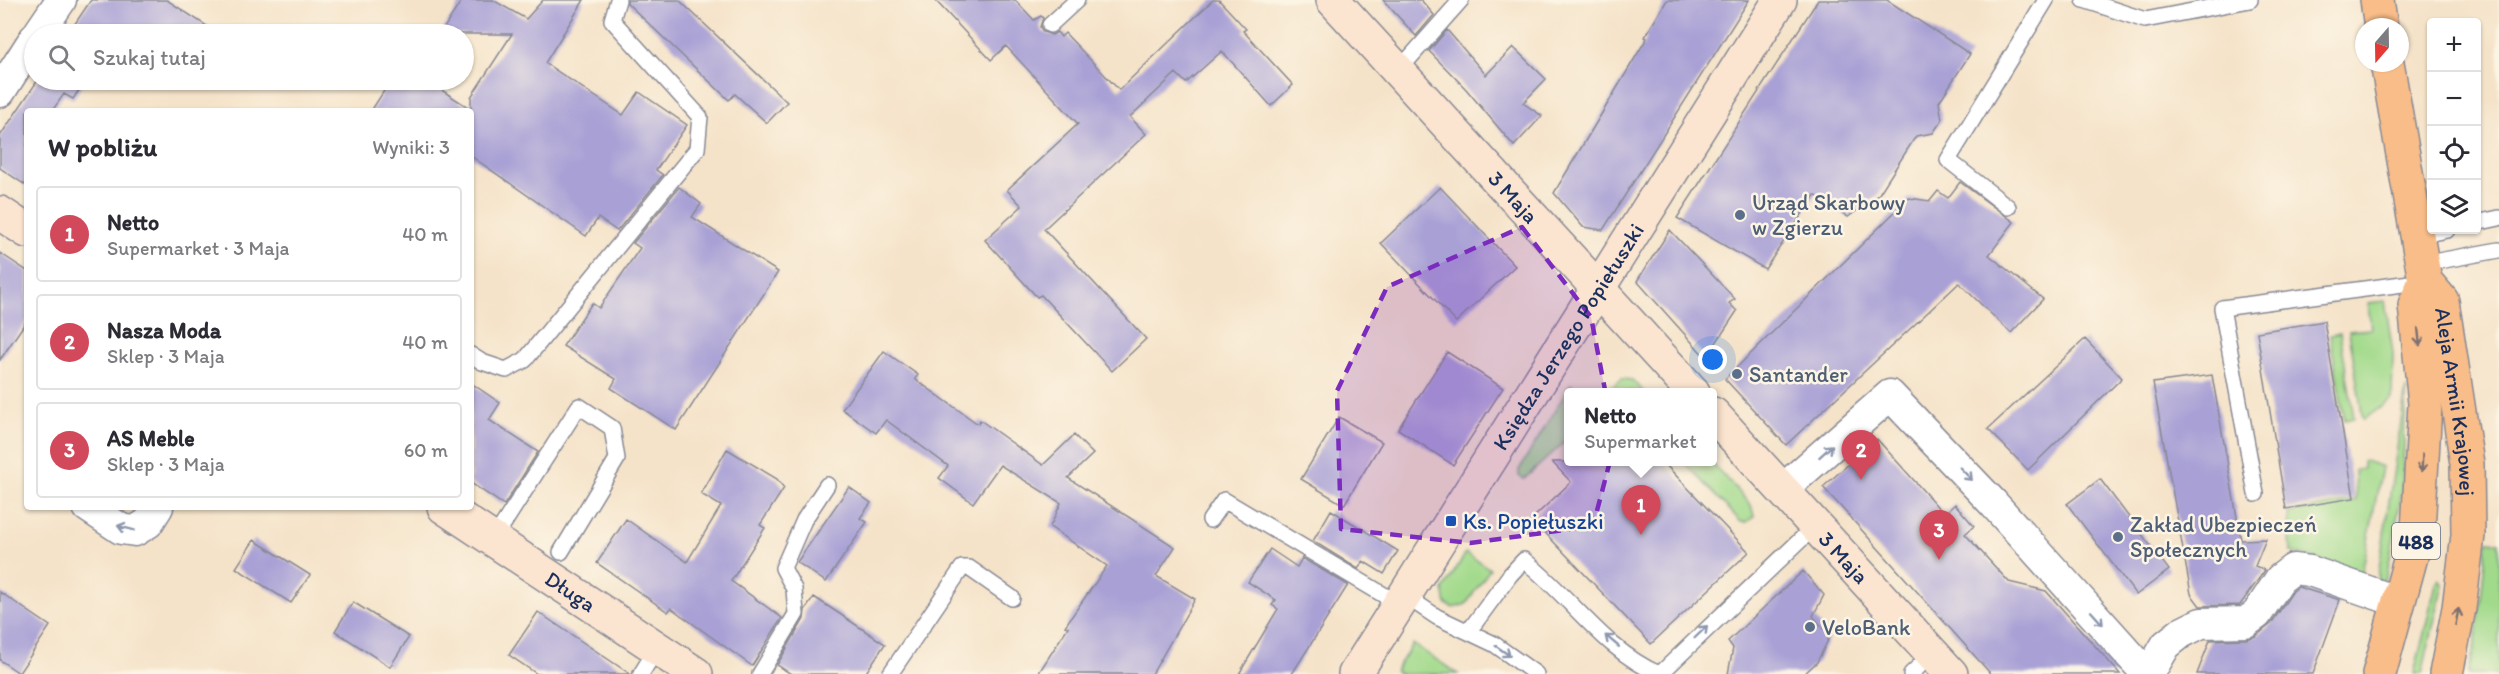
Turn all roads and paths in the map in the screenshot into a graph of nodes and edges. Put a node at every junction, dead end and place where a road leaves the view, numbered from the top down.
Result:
1 (61, 0) edge
2 (618, 0) edge
3 (1077, 0) edge
4 (1333, 0) edge
5 (1461, 0) edge
6 (1780, 0) edge
7 (2046, 0) edge
8 (2250, 0) edge
9 (2377, 0) edge
10 (2089, 1) edge
11 (2234, 2) edge
12 (2380, 18) edge
13 (45, 24) edge
14 (1050, 25) dead end
15 (24, 55) edge
16 (1398, 71) junction
17 (2390, 72) edge
18 (0, 92) edge
19 (2008, 207) dead end
20 (0, 213) edge
21 (2499, 218) edge
22 (2481, 222) edge
23 (24, 229) edge
24 (2499, 250) edge
25 (2428, 253) edge
26 (1598, 288) junction
27 (474, 357) edge
28 (1689, 388) edge
29 (1717, 418) edge
30 (827, 485) dead end
31 (1782, 490) junction
32 (2256, 494) dead end
33 (92, 510) edge
34 (156, 510) edge
35 (449, 510) edge
36 (1210, 520) dead end
37 (1814, 526) junction
38 (494, 540) junction
39 (561, 552) dead end
40 (1012, 598) dead end
41 (1401, 600) junction
42 (2399, 602) junction
43 (1469, 631) junction
44 (649, 661) edge
45 (1932, 667) edge
46 (696, 674) edge
47 (760, 674) edge
48 (890, 674) edge
49 (1355, 674) edge
50 (1536, 674) edge
51 (1660, 674) edge
52 (2148, 674) edge
53 (2379, 674) edge
54 (2446, 674) edge

1 - 13 street
2 - 27 lane
3 - 14 lane
4 - 16 street, 3 Maja
5 - 16 lane
6 - 26 street, Księdza Jerzego Popiełuszki
7 - 19 lane
8 - 11 lane
9 - 12 main road
10 - 11 lane
15 - 18 street
16 - 26 street, 3 Maja
17 - 25 main road, 488
20 - 23 street
21 - 22 lane
24 - 25 lane
25 - 32 lane
25 -> 42 main road, Aleja Armii Krajowej / 488
54 -> 25 main road, Aleja Armii Krajowej / 488
26 - 28 street, 3 Maja
26 - 41 street, Księdza Jerzego Popiełuszki
29 - 31 street, 3 Maja
30 - 47 lane
31 - 37 street, 3 Maja
31 -> 52 street
34 -> 33 street
35 - 38 street, Długa
36 - 41 lane
37 - 45 street, 3 Maja
51 -> 37 lane
38 - 39 lane
38 - 44 street, Długa
40 - 48 lane
41 - 43 lane
41 - 49 street, Księdza Jerzego Popiełuszki
42 - 52 street
42 - 53 main road, Aleja Armii Krajowej / 488
43 -> 50 lane
51 -> 43 lane
44 - 46 street, Długa

